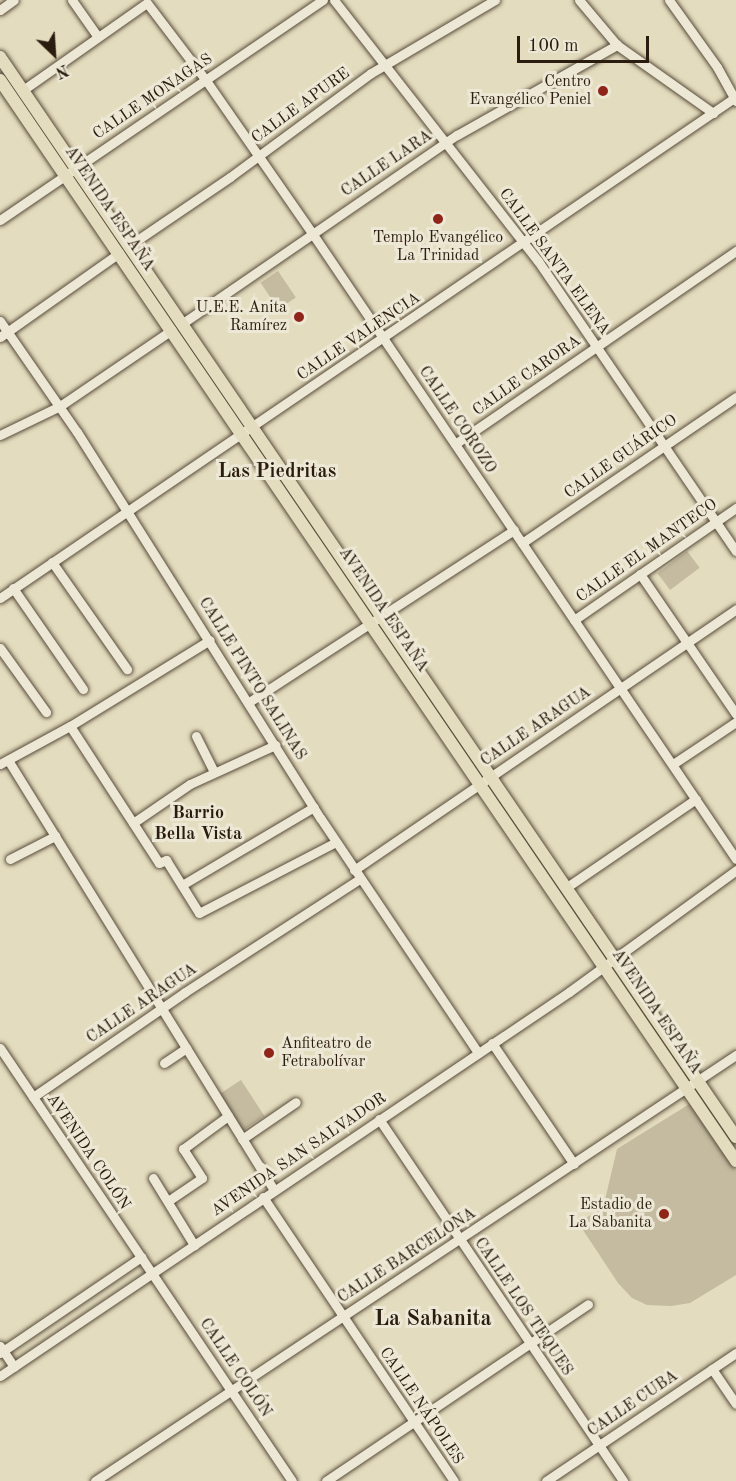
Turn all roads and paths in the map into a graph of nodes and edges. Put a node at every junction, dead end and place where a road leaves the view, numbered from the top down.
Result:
1 (14, 0) edge
2 (72, 0) edge
3 (323, 0) edge
4 (334, 0) edge
5 (495, 0) edge
6 (579, 0) edge
7 (669, 0) edge
8 (0, 10) edge
9 (98, 38) junction
10 (617, 45) junction
11 (0, 57) edge
12 (383, 65) junction
13 (205, 79) junction
14 (0, 80) edge
15 (23, 90) junction
16 (734, 95) edge
17 (713, 113) junction
18 (446, 142) junction
19 (257, 157) junction
20 (76, 167) junction
21 (66, 175) junction
22 (0, 220) edge
23 (312, 234) junction
24 (524, 243) junction
25 (125, 249) junction
26 (736, 251) edge
27 (0, 321) edge
28 (177, 326) junction
29 (4, 334) edge
30 (383, 338) junction
31 (596, 345) junction
32 (736, 396) edge
33 (60, 406) junction
34 (254, 427) junction
35 (243, 434) junction
36 (0, 435) edge
37 (455, 444) junction
38 (665, 445) junction
39 (736, 508) edge
40 (128, 510) junction
41 (716, 521) junction
42 (514, 530) junction
43 (522, 543) junction
44 (736, 551) edge
45 (52, 562) junction
46 (640, 574) junction
47 (13, 588) junction
48 (0, 598) edge
49 (736, 609) edge
50 (383, 616) junction
51 (574, 620) junction
52 (372, 624) junction
53 (210, 640) junction
54 (687, 642) junction
55 (0, 648) edge
56 (127, 669) dead end
57 (621, 688) junction
58 (83, 689) dead end
59 (249, 702) junction
60 (46, 712) dead end
61 (736, 714) edge
62 (736, 722) edge
63 (70, 726) junction
64 (196, 736) dead end
65 (275, 745) junction
66 (4, 762) edge
67 (673, 764) junction
68 (214, 772) junction
69 (491, 776) junction
70 (480, 783) junction
71 (696, 799) junction
72 (314, 807) junction
73 (133, 823) junction
74 (55, 836) junction
75 (336, 842) junction
76 (10, 859) dead end
77 (736, 859) edge
78 (354, 870) junction
79 (736, 870) edge
80 (360, 879) junction
81 (182, 885) junction
82 (567, 887) junction
83 (615, 959) junction
84 (605, 967) junction
85 (161, 1008) junction
86 (492, 1043) junction
87 (0, 1048) edge
88 (186, 1048) junction
89 (478, 1053) junction
90 (736, 1055) edge
91 (164, 1063) dead end
92 (693, 1085) junction
93 (33, 1097) junction
94 (296, 1102) dead end
95 (228, 1116) junction
96 (379, 1119) junction
97 (736, 1137) edge
98 (242, 1138) junction
99 (736, 1161) edge
100 (574, 1164) junction
101 (153, 1178) dead end
102 (274, 1190) junction
103 (263, 1197) junction
104 (168, 1201) junction
105 (460, 1239) junction
106 (194, 1245) junction
107 (141, 1257) junction
108 (152, 1273) junction
109 (588, 1304) dead end
110 (343, 1316) junction
111 (530, 1343) junction
112 (1, 1350) edge
113 (736, 1353) edge
114 (14, 1367) junction
115 (712, 1369) junction
116 (0, 1376) edge
117 (231, 1389) junction
118 (736, 1404) edge
119 (414, 1422) junction
120 (599, 1445) junction
121 (95, 1481) edge
122 (292, 1481) edge
123 (326, 1481) edge
124 (454, 1481) edge
125 (546, 1481) edge
126 (622, 1481) edge

1 - 8 street
2 - 9 street
3 - 13 street, CALLE MONAGAS
4 - 12 street, CALLE SANTA ELENA
5 - 12 street, CALLE APURE
6 - 10 street
7 - 16 street
9 - 13 street, CALLE COROZO
9 - 15 street
10 - 17 street
10 - 18 street, CALLE LARA
11 - 15 main road, AVENIDA ESPAÑA
12 - 18 street, CALLE SANTA ELENA
12 - 19 street, CALLE APURE
13 - 19 street, CALLE COROZO
13 - 20 street, CALLE MONAGAS
14 - 21 main road, AVENIDA ESPAÑA
15 - 20 main road, AVENIDA ESPAÑA
16 - 17 street, CALLE VALENCIA
17 - 24 street, CALLE VALENCIA
18 - 23 street, CALLE LARA
18 - 24 street, CALLE SANTA ELENA
19 - 23 street, CALLE COROZO
19 - 25 street, CALLE APURE
20 - 21 street, CALLE MONAGAS
20 - 25 main road, AVENIDA ESPAÑA
21 - 22 street, CALLE MONAGAS
21 - 25 main road, AVENIDA ESPAÑA
23 - 28 street, CALLE LARA
23 - 30 street, CALLE COROZO
24 - 30 street, CALLE VALENCIA
24 - 31 street, CALLE SANTA ELENA
25 - 28 main road, AVENIDA ESPAÑA
25 - 29 street, CALLE APURE
26 - 31 street, CALLE CARORA
27 - 29 street, CALLE PINTO SALINAS
28 - 33 street, CALLE LARA
28 - 34 main road, AVENIDA ESPAÑA
28 - 35 main road, AVENIDA ESPAÑA
29 - 33 street, CALLE PINTO SALINAS
30 - 34 street, CALLE VALENCIA
30 - 37 street, CALLE COROZO
31 - 37 street, CALLE CARORA
31 - 38 street, CALLE SANTA ELENA
32 - 38 street, CALLE GUÁRICO
33 - 36 street, CALLE LARA
33 - 40 street, CALLE PINTO SALINAS
34 - 35 street, CALLE VALENCIA
34 - 50 main road, AVENIDA ESPAÑA
35 - 40 street, CALLE VALENCIA
35 - 52 main road, AVENIDA ESPAÑA
37 - 42 street, CALLE COROZO
38 - 41 street, CALLE SANTA ELENA
38 - 43 street, CALLE GUÁRICO
39 - 41 street, CALLE EL MANTECO
40 - 45 street, CALLE VALENCIA
40 - 53 street, CALLE PINTO SALINAS
41 - 44 street, CALLE SANTA ELENA
41 - 46 street, CALLE EL MANTECO
42 - 43 street, CALLE COROZO
42 - 50 street
43 - 51 street, CALLE COROZO
45 - 47 street, CALLE VALENCIA
45 - 56 street
46 - 51 street, CALLE EL MANTECO
46 - 54 street
47 - 48 street, CALLE VALENCIA
47 - 58 street
49 - 54 street, CALLE ARAGUA
50 - 52 street
50 - 69 main road, AVENIDA ESPAÑA
51 - 57 street, CALLE COROZO
52 - 59 street
52 - 70 main road, AVENIDA ESPAÑA
53 - 59 street, CALLE PINTO SALINAS
53 - 63 street
54 - 57 street, CALLE ARAGUA
54 - 61 street
55 - 60 street
57 - 67 street, CALLE COROZO
57 - 69 street, CALLE ARAGUA
59 - 65 street, CALLE PINTO SALINAS
62 - 67 street
63 - 66 street
63 - 73 street
64 - 68 street
65 - 68 street
65 - 72 street, CALLE PINTO SALINAS
66 - 74 street
67 - 71 street, CALLE COROZO
68 - 73 street
69 - 70 street, CALLE ARAGUA
69 - 82 main road, AVENIDA ESPAÑA
70 - 78 street, CALLE ARAGUA
70 - 84 main road, AVENIDA ESPAÑA
71 - 77 street, CALLE COROZO
71 - 82 street
72 - 75 street, CALLE PINTO SALINAS
72 - 81 street
73 - 81 street
74 - 76 street
74 - 85 street
75 - 78 street, CALLE PINTO SALINAS
75 - 81 street
78 - 80 street, CALLE PINTO SALINAS
79 - 83 street, AVENIDA SAN SALVADOR
80 - 85 street, CALLE ARAGUA
80 - 89 street, CALLE PINTO SALINAS
82 - 83 main road, AVENIDA ESPAÑA
83 - 84 street, AVENIDA SAN SALVADOR
83 - 92 main road, AVENIDA ESPAÑA
84 - 86 street, AVENIDA SAN SALVADOR
84 - 92 main road, AVENIDA ESPAÑA
85 - 88 street
85 - 93 street, CALLE ARAGUA
86 - 89 street, AVENIDA SAN SALVADOR
86 - 100 street
87 - 93 street, AVENIDA COLÓN
88 - 91 street
88 - 95 street
89 - 96 street, AVENIDA SAN SALVADOR
90 - 92 street, CALLE BARCELONA
92 - 97 main road, AVENIDA ESPAÑA
92 - 99 main road, AVENIDA ESPAÑA
92 - 100 street, CALLE BARCELONA
93 - 107 street, AVENIDA COLÓN
94 - 98 street
95 - 98 street
95 - 104 street
96 - 102 street, AVENIDA SAN SALVADOR
96 - 105 street, CALLE LOS TEQUES
98 - 102 street
100 - 105 street, CALLE BARCELONA
101 - 104 street
102 - 103 street, AVENIDA SAN SALVADOR
103 - 106 street, AVENIDA SAN SALVADOR
103 - 110 street, CALLE NÁPOLES
104 - 106 street
105 - 110 street, CALLE BARCELONA
105 - 111 street, CALLE LOS TEQUES
106 - 108 street, AVENIDA SAN SALVADOR
107 - 108 street, AVENIDA COLÓN
107 - 112 street
108 - 114 street, AVENIDA SAN SALVADOR
108 - 117 street, CALLE COLÓN
109 - 111 street
110 - 117 street, CALLE BARCELONA
110 - 119 street, CALLE NÁPOLES
111 - 119 street
111 - 120 street, CALLE LOS TEQUES
112 - 114 street
113 - 115 street, CALLE CUBA
114 - 116 street, AVENIDA SAN SALVADOR
115 - 118 street
115 - 120 street, CALLE CUBA
117 - 121 street, CALLE BARCELONA
117 - 122 street, CALLE COLÓN
119 - 123 street
119 - 124 street, CALLE NÁPOLES
120 - 125 street, CALLE CUBA
120 - 126 street, CALLE LOS TEQUES

